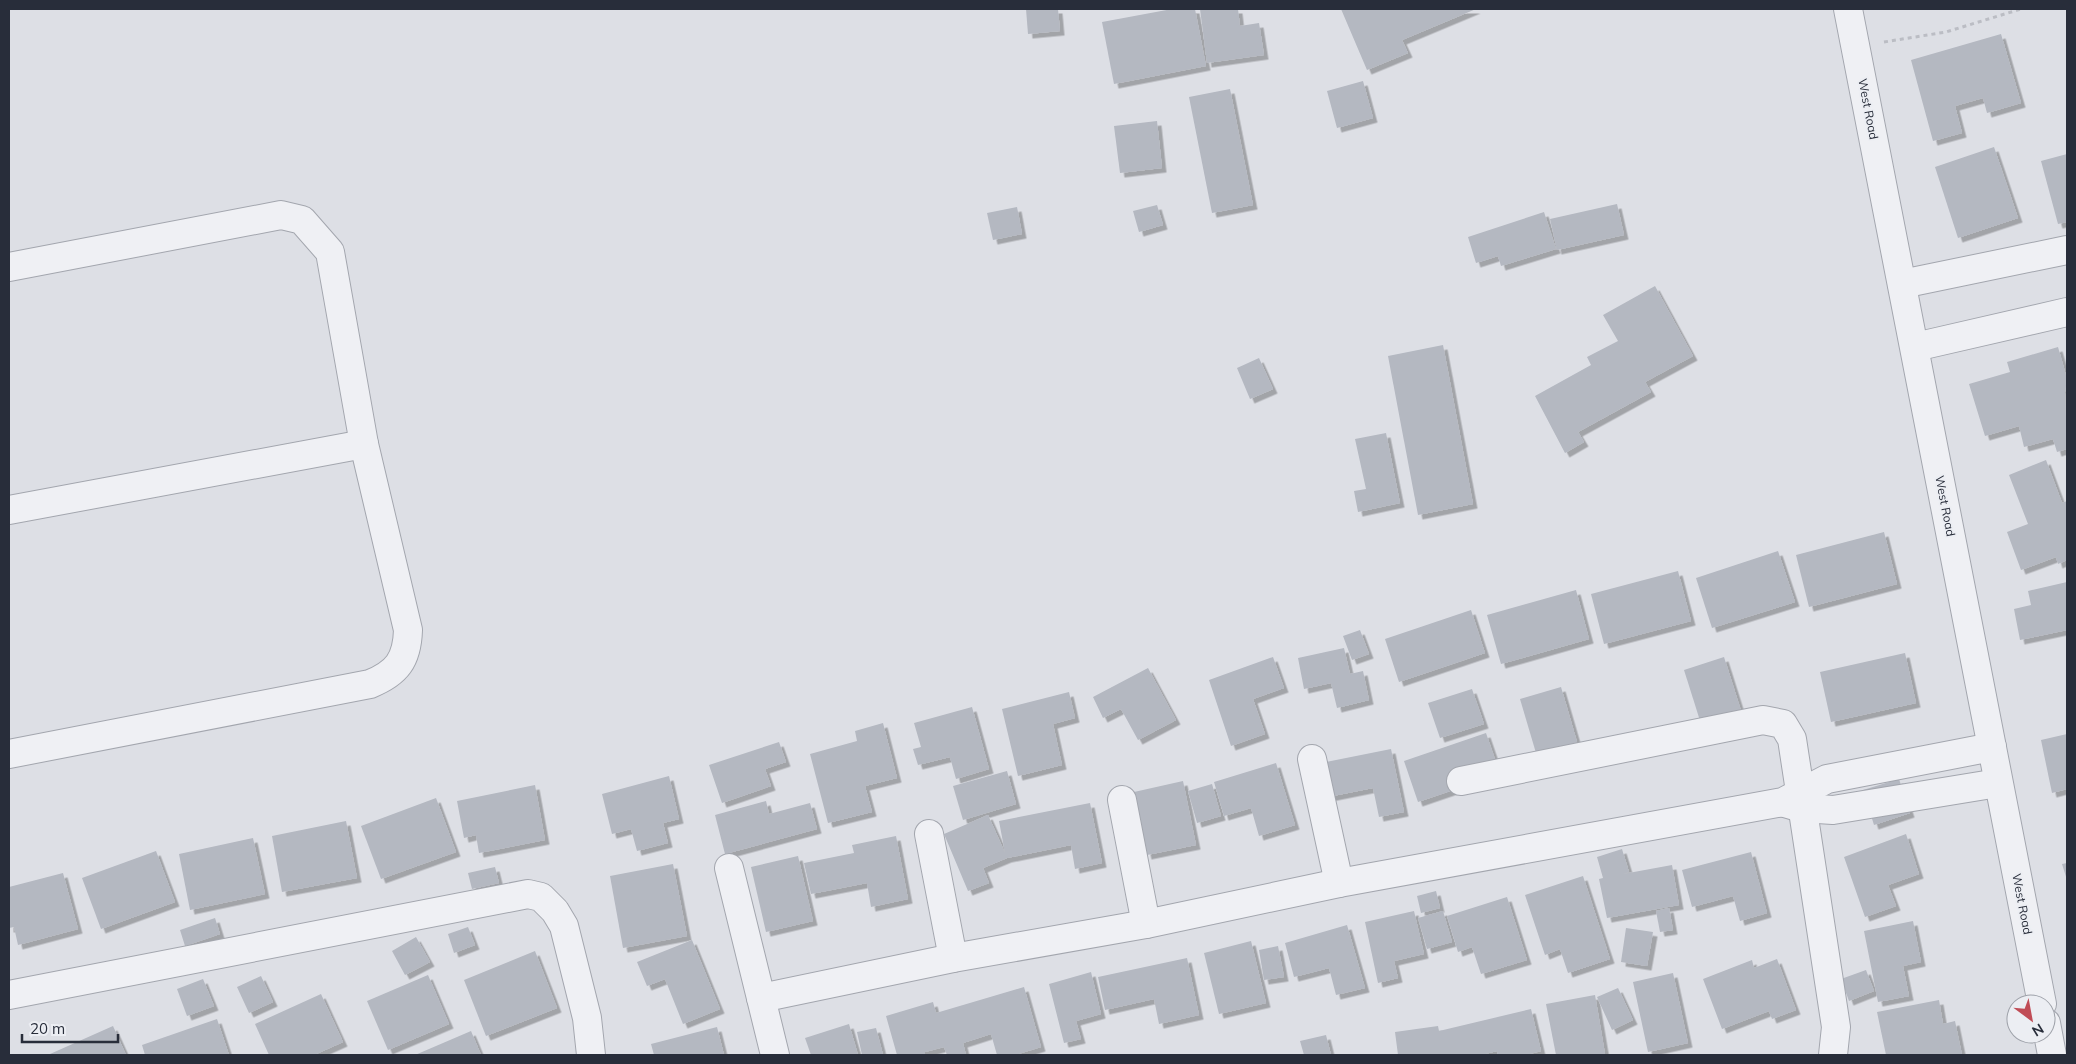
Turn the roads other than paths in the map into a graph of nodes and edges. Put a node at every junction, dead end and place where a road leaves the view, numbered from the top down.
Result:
1 (1848, 9) edge
2 (2067, 250) edge
3 (9, 268) edge
4 (1902, 284) junction
5 (2067, 312) edge
6 (1915, 347) junction
7 (364, 444) junction
8 (9, 510) edge
9 (1992, 747) junction
10 (9, 754) edge
11 (1312, 759) dead end
12 (1461, 782) dead end
13 (1998, 783) junction
14 (1122, 800) dead end
15 (1795, 801) junction
16 (929, 834) dead end
17 (729, 868) dead end
18 (1339, 883) junction
19 (1146, 924) junction
20 (953, 958) junction
21 (9, 994) edge
22 (2040, 994) edge
23 (761, 998) junction
24 (590, 1055) edge
25 (775, 1055) edge
26 (1833, 1055) edge

1 - 4 street, West Road
2 - 4 street
3 - 7 street
4 - 6 street, West Road
5 - 6 street
6 - 9 street, West Road
7 - 8 street
7 - 10 street
9 - 13 street, West Road
9 - 15 street
11 - 18 street
12 - 15 street
13 - 15 street
13 - 22 street, West Road
14 - 19 street
15 - 18 street
15 - 26 street
16 - 20 street
17 - 23 street
18 - 19 street
19 - 20 street
20 - 23 street
21 - 24 street
23 - 25 street

